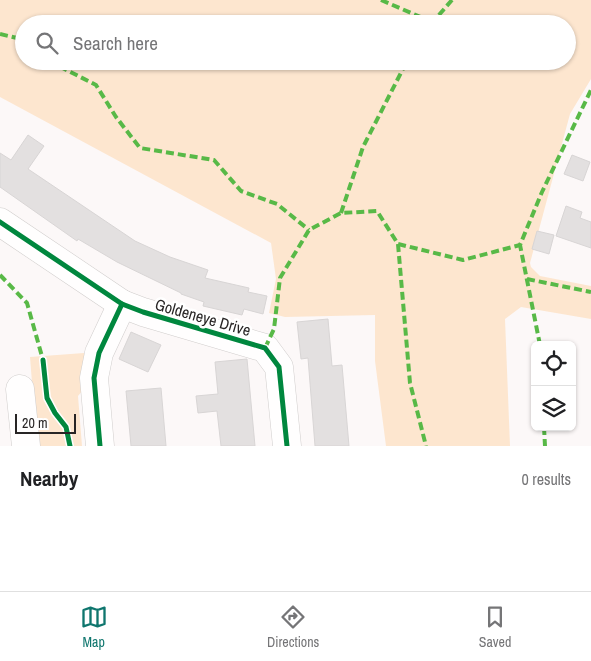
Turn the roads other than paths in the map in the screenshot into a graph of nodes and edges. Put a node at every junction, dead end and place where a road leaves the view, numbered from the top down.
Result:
1 (0, 222) edge
2 (122, 304) junction
3 (20, 389) dead end
4 (26, 446) edge
5 (100, 446) edge
6 (287, 446) edge

1 - 2 street, Goldeneye Drive
2 - 5 street
2 - 6 street, Goldeneye Drive
3 - 4 street

